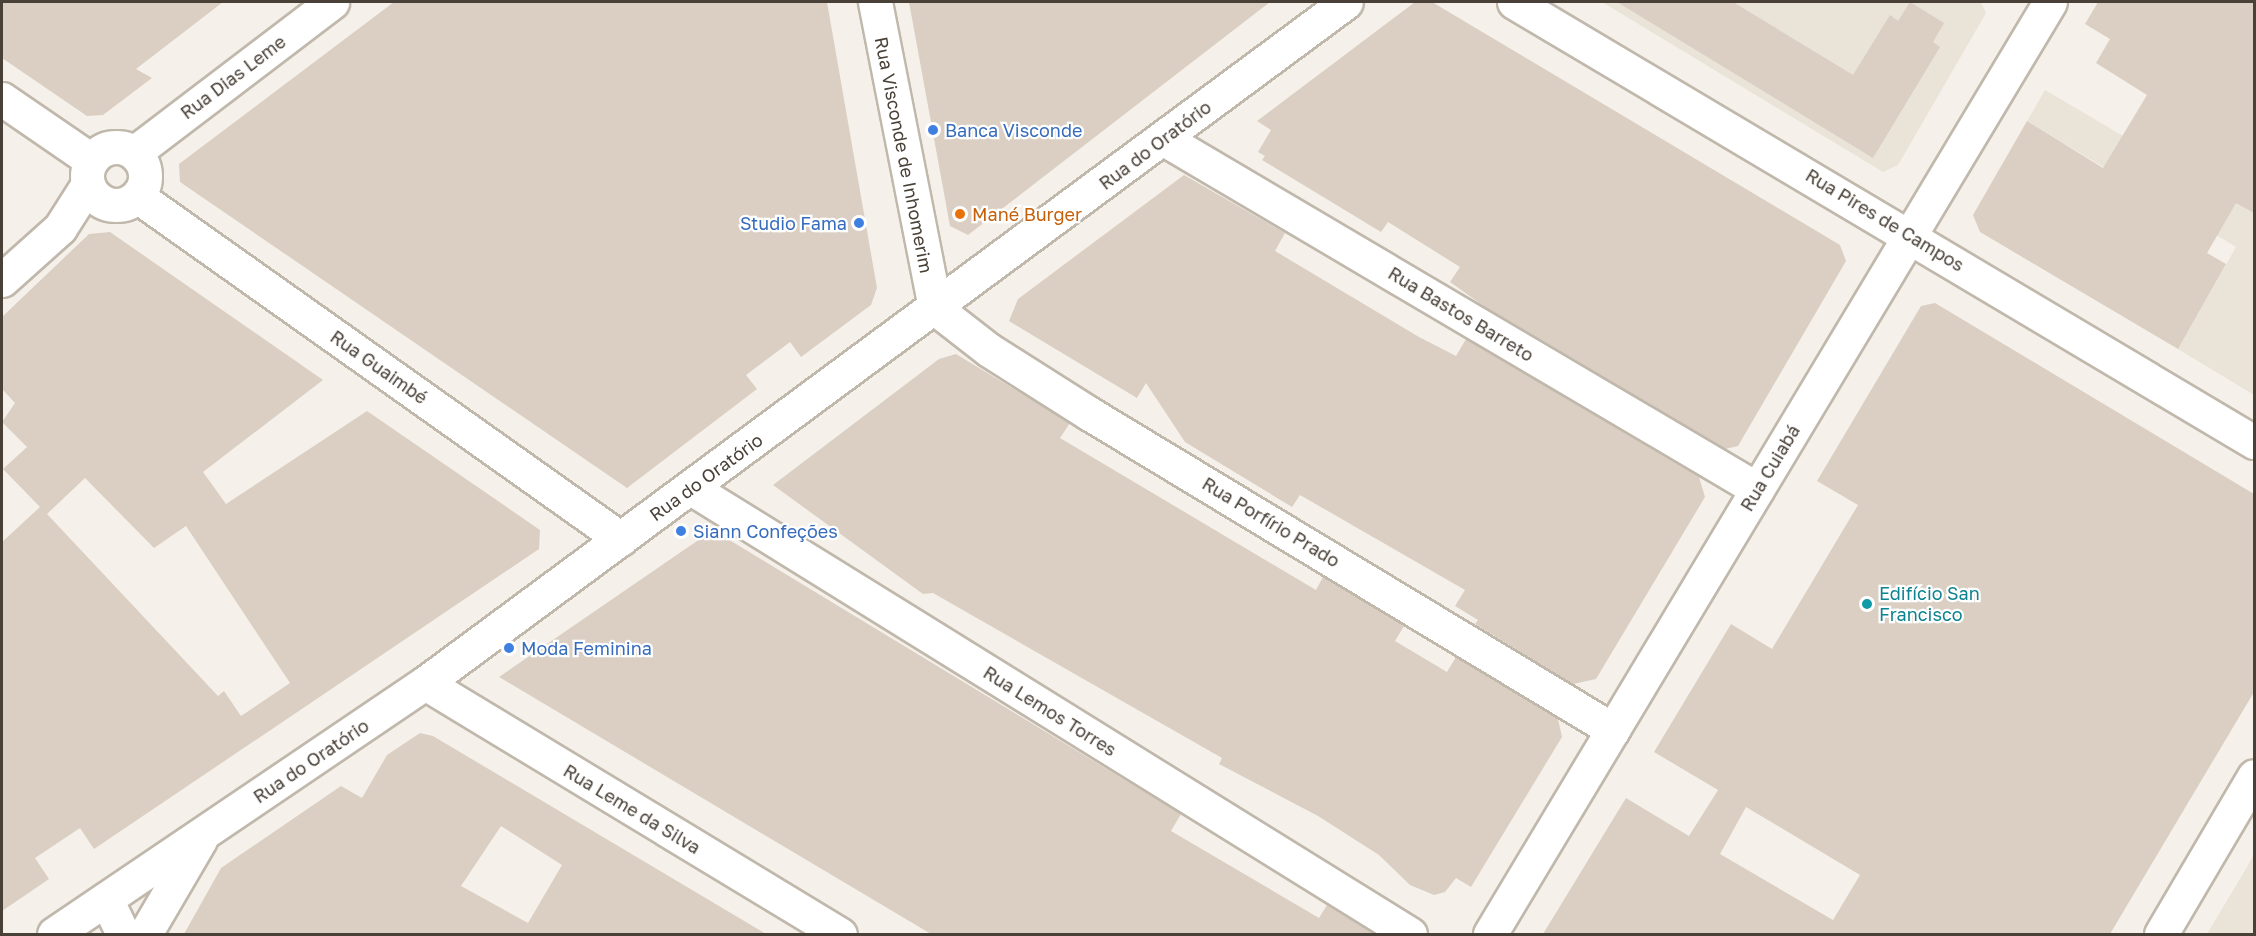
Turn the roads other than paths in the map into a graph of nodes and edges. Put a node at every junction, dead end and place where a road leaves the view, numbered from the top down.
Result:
1 (332, 2) edge
2 (874, 2) edge
3 (1346, 2) edge
4 (1514, 2) edge
5 (2041, 5) edge
6 (2, 99) edge
7 (1164, 139) junction
8 (134, 153) junction
9 (89, 172) junction
10 (126, 200) junction
11 (60, 228) junction
12 (1910, 235) junction
13 (2, 280) edge
14 (935, 308) junction
15 (2254, 442) edge
16 (691, 488) junction
17 (1757, 489) junction
18 (621, 539) junction
19 (425, 683) junction
20 (1613, 730) junction
21 (2254, 776) edge
22 (2246, 809) edge
23 (202, 835) junction
24 (106, 899) junction
25 (820, 930) edge
26 (60, 933) edge
27 (123, 934) edge
28 (146, 934) edge
29 (1410, 934) edge
30 (1490, 934) edge
31 (2161, 934) edge

1 - 8 street, Rua Dias Leme
2 - 14 street, Rua Visconde de Inhomerim
3 - 7 street, Rua do Oratório
4 - 12 street, Rua Pires de Campos
5 - 12 street, Rua Cuiabá
6 - 9 street
7 - 14 street, Rua do Oratório
7 - 17 street, Rua Bastos Barreto
8 - 9 street
8 - 10 street
9 - 10 street
9 - 11 street
10 - 11 street
10 - 18 street, Rua Guaimbé
11 - 13 street
12 - 15 street, Rua Pires de Campos
12 - 17 street, Rua Cuiabá
14 - 16 street, Rua do Oratório
14 - 20 street, Rua Porfírio Prado
16 - 18 street, Rua do Oratório
16 - 29 street, Rua Lemos Torres
17 - 20 street, Rua Cuiabá
18 - 19 street, Rua do Oratório
19 - 23 street, Rua do Oratório
19 - 25 street, Rua Leme da Silva
20 - 30 street, Rua Cuiabá
21 - 22 street
22 - 31 street
23 - 24 street, Rua do Oratório
23 - 28 street
24 - 26 street, Rua do Oratório
24 - 27 street

